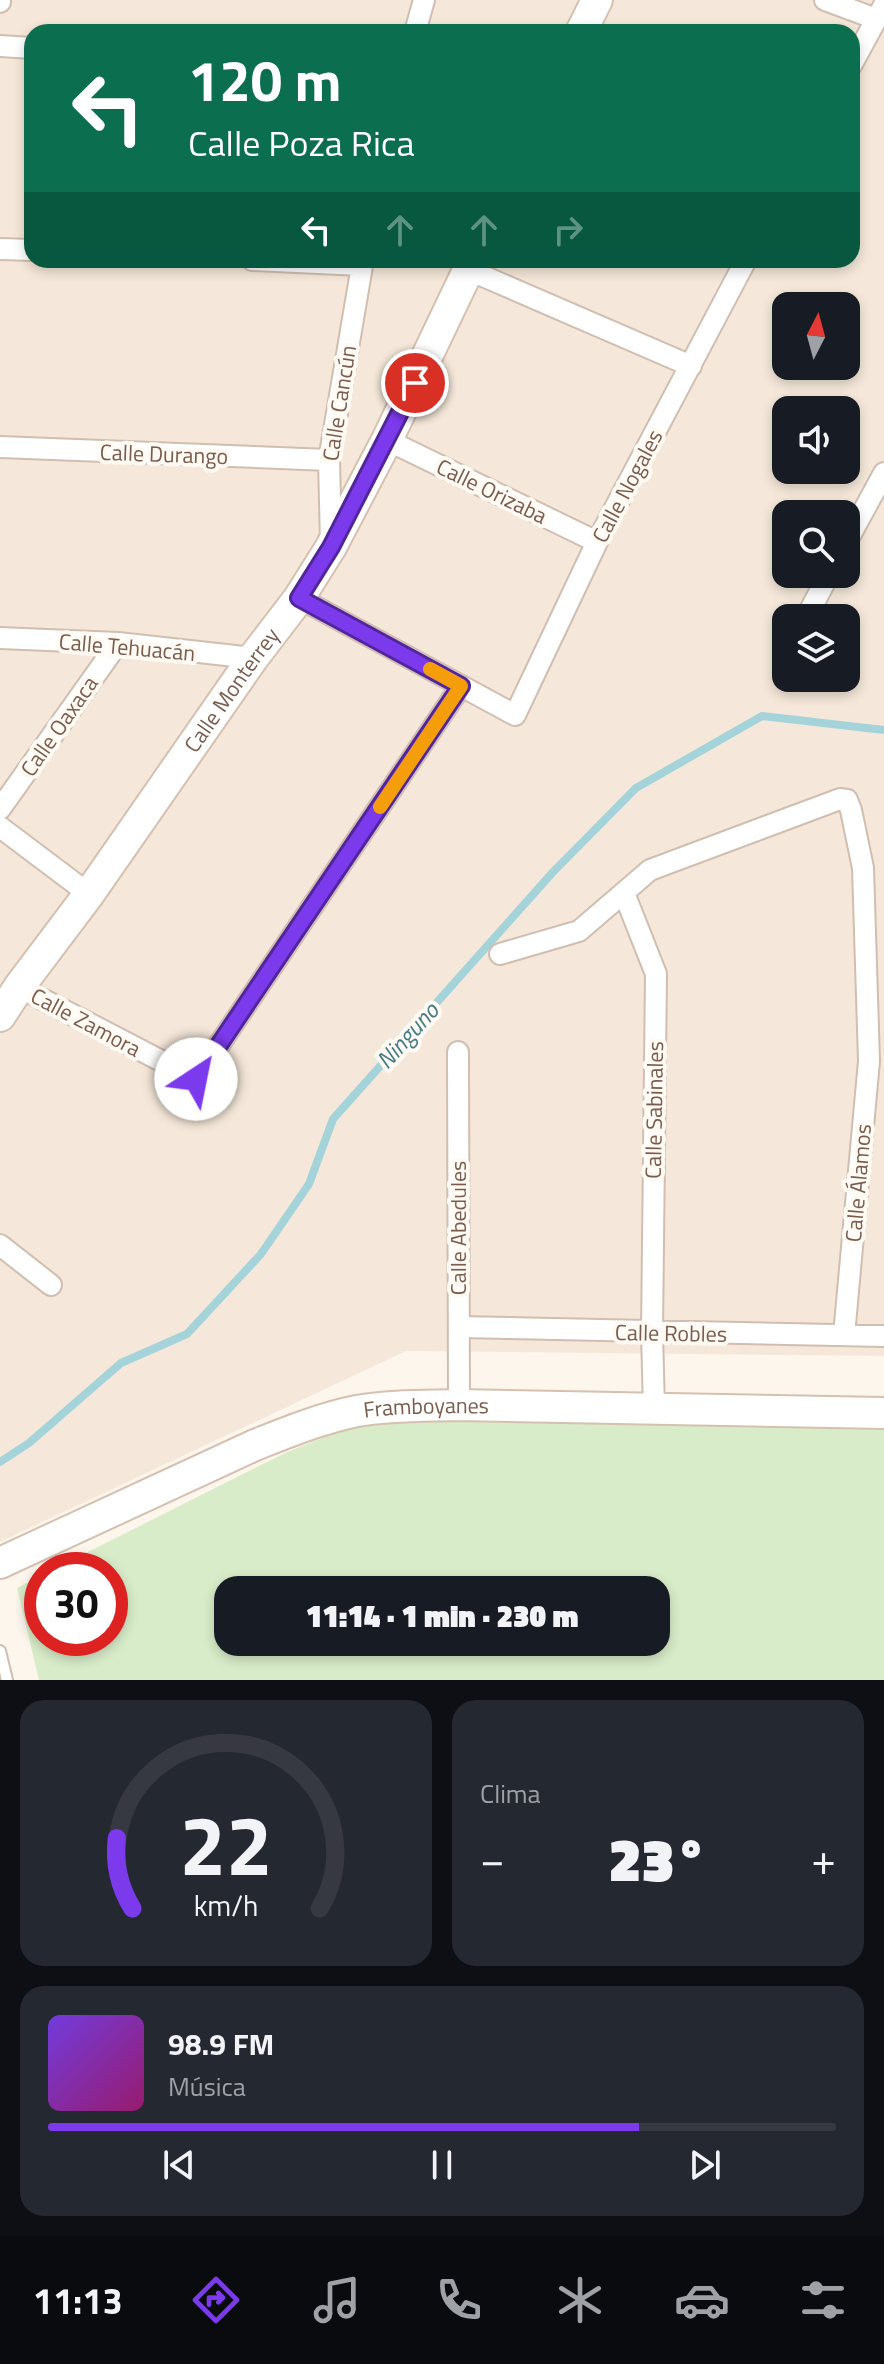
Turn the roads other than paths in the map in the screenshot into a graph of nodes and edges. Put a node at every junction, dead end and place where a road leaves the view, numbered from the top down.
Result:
1 (424, 0) edge
2 (597, 0) edge
3 (825, 0) edge
4 (880, 12) edge
5 (417, 24) edge
6 (585, 24) edge
7 (0, 46) edge
8 (24, 48) edge
9 (860, 49) edge
10 (0, 249) edge
11 (24, 250) edge
12 (361, 268) edge
13 (470, 268) edge
14 (478, 268) edge
15 (742, 268) edge
16 (691, 366) junction
17 (387, 440) junction
18 (0, 447) edge
19 (329, 460) junction
20 (884, 473) edge
21 (860, 517) edge
22 (597, 542) junction
23 (331, 547) junction
24 (299, 598) junction
25 (0, 638) edge
26 (118, 643) junction
27 (253, 658) junction
28 (461, 686) junction
29 (0, 809) edge
30 (0, 827) edge
31 (624, 893) junction
32 (89, 894) junction
33 (500, 954) dead end
34 (19, 987) junction
35 (0, 1016) edge
36 (458, 1052) dead end
37 (876, 1061) edge
38 (0, 1245) edge
39 (51, 1285) dead end
40 (459, 1327) junction
41 (652, 1333) junction
42 (844, 1335) junction
43 (884, 1336) edge
44 (459, 1405) junction
45 (654, 1409) junction
46 (884, 1413) edge
47 (0, 1563) edge
48 (0, 1651) edge
49 (7, 1680) edge

1 - 5 street
2 - 6 street
3 - 4 street
4 - 9 street
7 - 8 street
10 - 11 street
12 - 19 street, Calle Cancún
13 - 17 street, Calle Monterrey
14 - 16 street
15 - 16 street, Calle Nogales
16 - 22 street, Calle Nogales
17 - 22 street, Calle Orizaba
17 - 23 street, Calle Monterrey
18 - 19 street, Calle Durango
19 - 23 street, Calle Cancún
20 - 21 street
22 - 28 street, Calle Nogales
23 - 24 street, Calle Monterrey
24 - 27 street, Calle Monterrey
24 - 28 street
25 - 26 street, Calle Tehuacán
26 - 27 street, Calle Tehuacán
26 - 29 street, Calle Oaxaca
27 - 32 street, Calle Monterrey
28 - 34 street, Calle Zamora
30 - 32 street
31 - 33 street
31 - 37 street, Calle Álamos
31 - 41 street, Calle Sabinales
32 - 34 street, Calle Monterrey
34 - 35 street, Calle Monterrey
36 - 40 street, Calle Abedules
37 - 42 street, Calle Álamos
38 - 39 street
40 - 41 street, Calle Robles
40 - 44 street, Calle Abedules
41 - 42 street, Calle Robles
41 - 45 street, Calle Sabinales
42 - 43 street, Calle Robles
44 - 45 street, Framboyanes
44 - 47 street, Framboyanes
45 - 46 street, Framboyanes
48 - 49 lane

